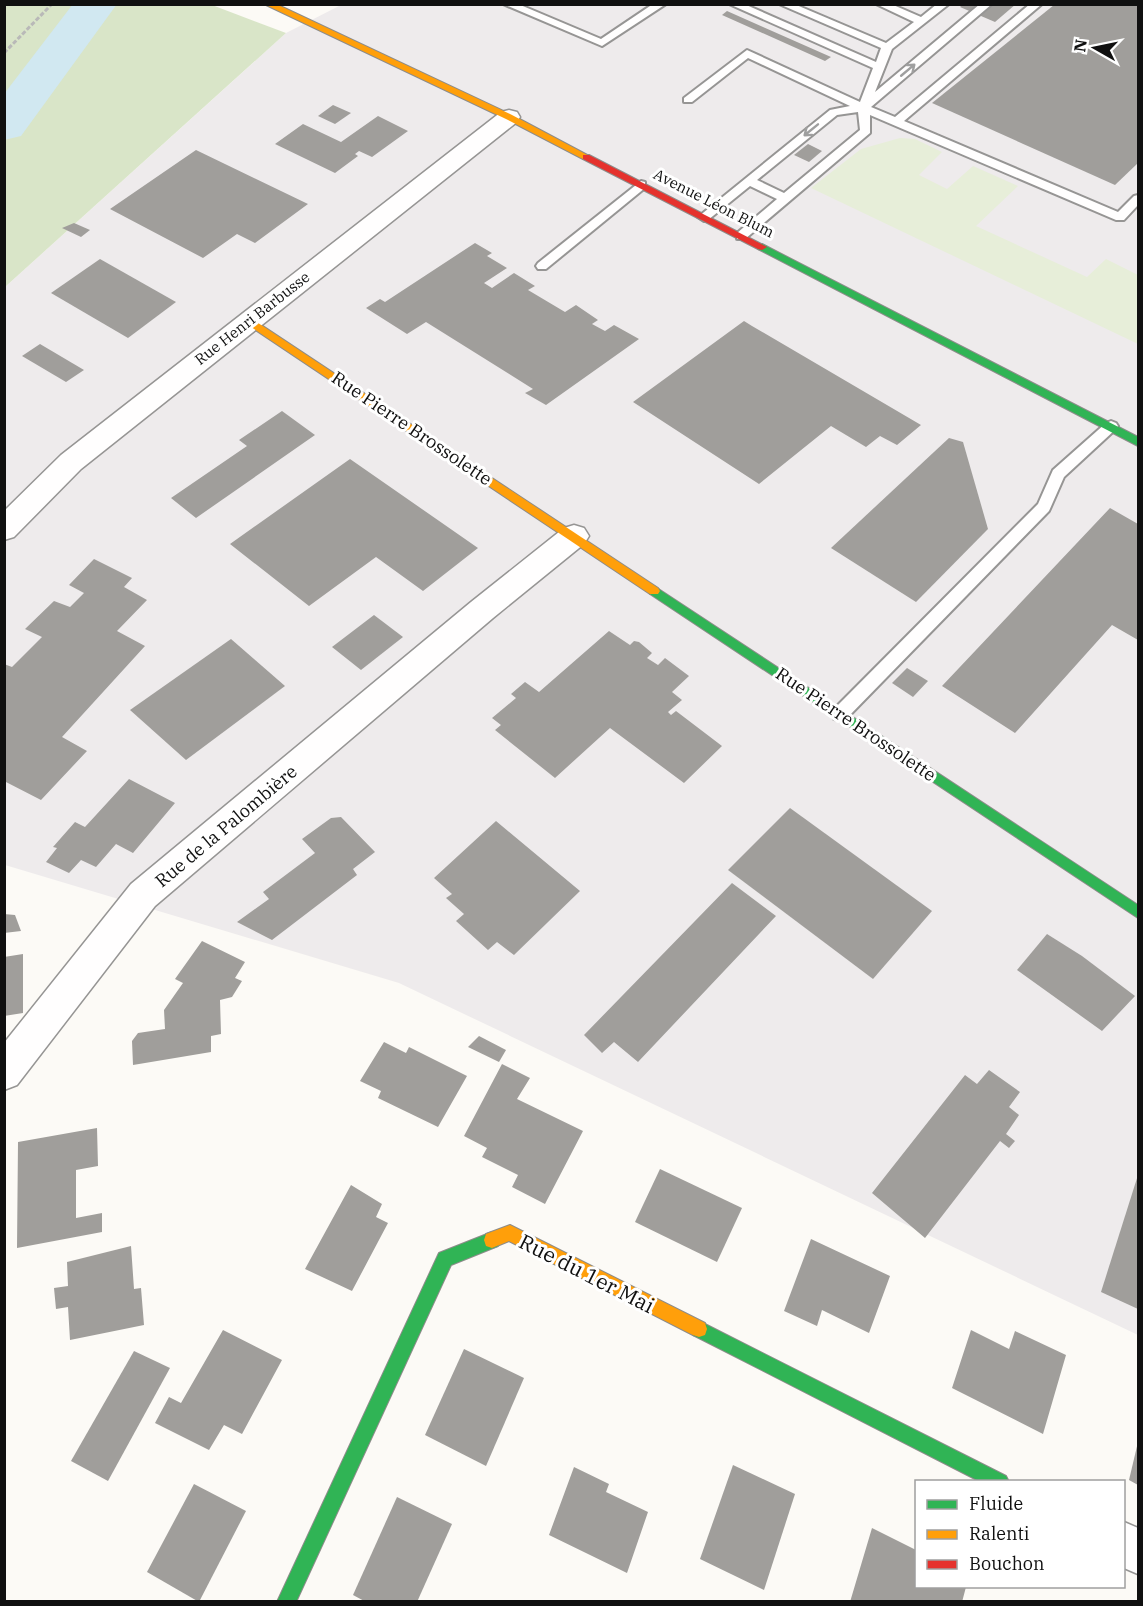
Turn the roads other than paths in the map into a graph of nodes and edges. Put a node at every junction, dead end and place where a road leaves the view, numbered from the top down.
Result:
1 (268, 4) edge
2 (508, 4) edge
3 (661, 4) edge
4 (734, 4) edge
5 (784, 4) edge
6 (881, 4) edge
7 (944, 4) edge
8 (987, 4) edge
9 (1037, 4) edge
10 (922, 21) junction
11 (887, 47) junction
12 (879, 67) junction
13 (688, 100) dead end
14 (863, 108) junction
15 (509, 117) junction
16 (896, 122) junction
17 (749, 181) junction
18 (641, 185) junction
19 (784, 198) junction
20 (1138, 199) edge
21 (704, 217) junction
22 (741, 236) junction
23 (542, 266) dead end
24 (249, 321) junction
25 (1111, 426) junction
26 (1138, 442) edge
27 (4, 529) edge
28 (574, 536) junction
29 (840, 714) junction
30 (1138, 912) edge
31 (4, 1074) edge
32 (996, 1480) edge
33 (286, 1602) edge

1 - 15 street, Avenue Léon Blum
2 - 3 lane
4 - 12 lane
5 - 11 lane
6 - 10 lane
7 - 10 lane
14 -> 8 lane
9 - 16 lane
10 - 11 lane
11 - 12 lane
12 - 14 lane
13 - 14 lane
14 - 16 lane
14 -> 17 lane
14 - 19 lane
15 - 18 street, Avenue Léon Blum
15 - 24 street, Rue Henri Barbusse
16 - 20 lane
17 - 19 lane
17 - 21 lane
18 - 21 street, Avenue Léon Blum
18 - 23 lane
19 - 22 lane
21 - 22 street, Avenue Léon Blum
22 - 25 street, Avenue Léon Blum
24 - 27 street, Rue Henri Barbusse
24 - 28 street, Rue Pierre Brossolette
25 - 26 street, Avenue Léon Blum
25 - 29 lane
28 - 29 street, Rue Pierre Brossolette
28 - 31 street, Rue de la Palombière
29 - 30 street, Rue Pierre Brossolette
32 - 33 street, Rue du 1er Mai

